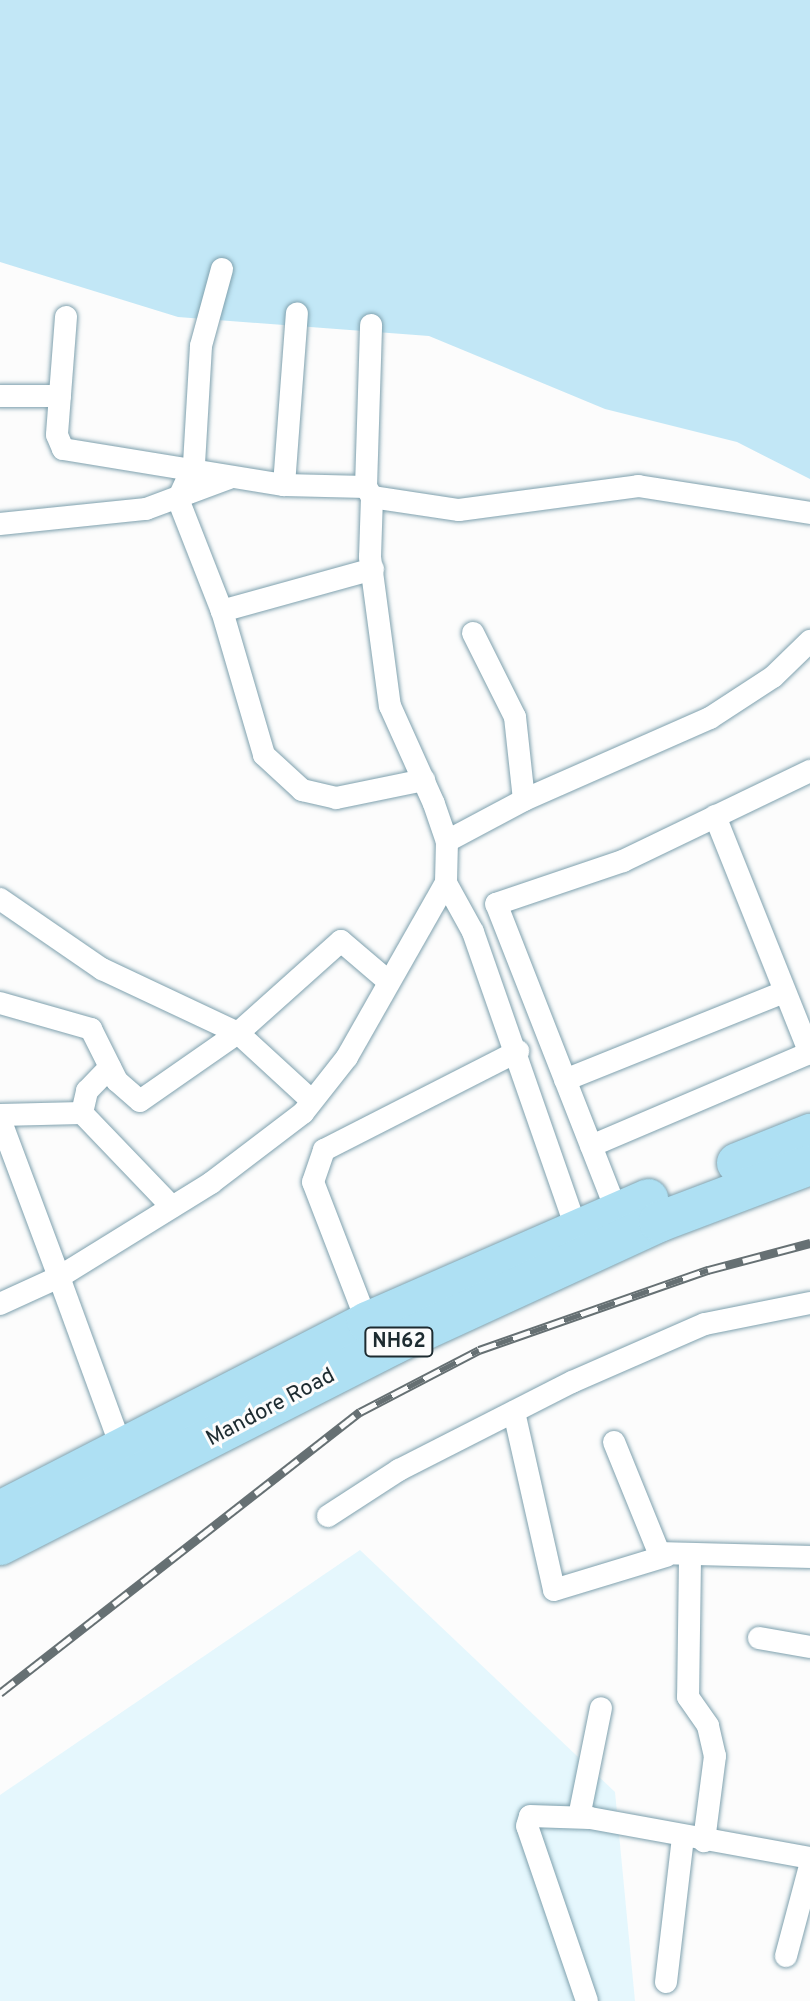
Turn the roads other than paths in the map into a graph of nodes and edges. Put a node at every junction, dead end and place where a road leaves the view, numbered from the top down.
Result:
1 (222, 269) dead end
2 (297, 313) dead end
3 (66, 317) dead end
4 (371, 325) dead end
5 (0, 396) edge
6 (60, 396) junction
7 (194, 465) junction
8 (229, 478) junction
9 (284, 485) junction
10 (369, 492) junction
11 (178, 499) junction
12 (810, 513) edge
13 (0, 524) edge
14 (373, 569) junction
15 (222, 611) junction
16 (473, 633) dead end
17 (810, 641) edge
18 (810, 771) edge
19 (424, 780) junction
20 (524, 800) junction
21 (715, 816) junction
22 (447, 841) junction
23 (446, 883) junction
24 (0, 899) edge
25 (389, 982) junction
26 (784, 992) junction
27 (0, 1003) edge
28 (238, 1033) junction
29 (518, 1051) junction
30 (810, 1054) edge
31 (110, 1067) junction
32 (565, 1080) junction
33 (312, 1101) junction
34 (82, 1113) junction
35 (0, 1117) edge
36 (810, 1134) edge
37 (591, 1146) junction
38 (810, 1165) edge
39 (172, 1207) junction
40 (617, 1212) junction
41 (576, 1228) junction
42 (59, 1277) junction
43 (810, 1303) edge
44 (1, 1309) edge
45 (367, 1322) junction
46 (514, 1412) junction
47 (614, 1442) dead end
48 (123, 1452) junction
49 (0, 1511) edge
50 (328, 1516) dead end
51 (0, 1545) edge
52 (666, 1556) junction
53 (810, 1557) edge
54 (690, 1559) junction
55 (759, 1638) dead end
56 (810, 1647) edge
57 (601, 1708) dead end
58 (579, 1817) junction
59 (693, 1839) junction
60 (810, 1858) edge
61 (810, 1866) edge
62 (786, 1956) dead end
63 (666, 1982) dead end
64 (587, 2001) edge

1 - 7 street
2 - 9 street
3 - 6 street
4 - 10 street
5 - 6 street
6 - 7 street
7 - 8 street
7 - 11 street
8 - 9 street
8 - 11 street
9 - 10 street
10 - 12 street
10 - 14 street
11 - 13 street
11 - 15 street
14 - 15 street
14 - 19 street
15 - 19 street
16 - 20 street
17 - 20 street
18 - 21 street
19 - 22 street
20 - 22 street
21 - 26 street
21 - 32 street
22 - 23 street
23 - 25 street
23 - 29 street
24 - 28 street
25 - 28 street
25 - 33 street
26 - 30 street
26 - 32 street
27 - 31 street
28 - 31 street
28 - 33 street
29 - 41 street
29 - 45 street
30 - 37 street
31 - 34 street
32 - 37 street
33 - 39 street
34 - 35 street
34 - 39 street
35 - 42 street
36 - 40 highway, Mandore Road / NH62
37 - 40 street
38 - 51 highway, Mandore Road / NH62
39 - 42 street
40 - 41 highway, Mandore Road / NH62
41 - 45 highway, Mandore Road / NH62
42 - 44 street
42 - 48 street
43 - 46 street
45 - 48 highway, Mandore Road / NH62
46 - 50 street
46 - 52 street
47 - 52 street
48 - 49 highway, Mandore Road / NH62
52 - 54 street
53 - 54 street
54 - 59 street
55 - 56 street
57 - 58 street
58 - 59 street
58 - 64 street
59 - 60 street
59 - 63 street
61 - 62 street

